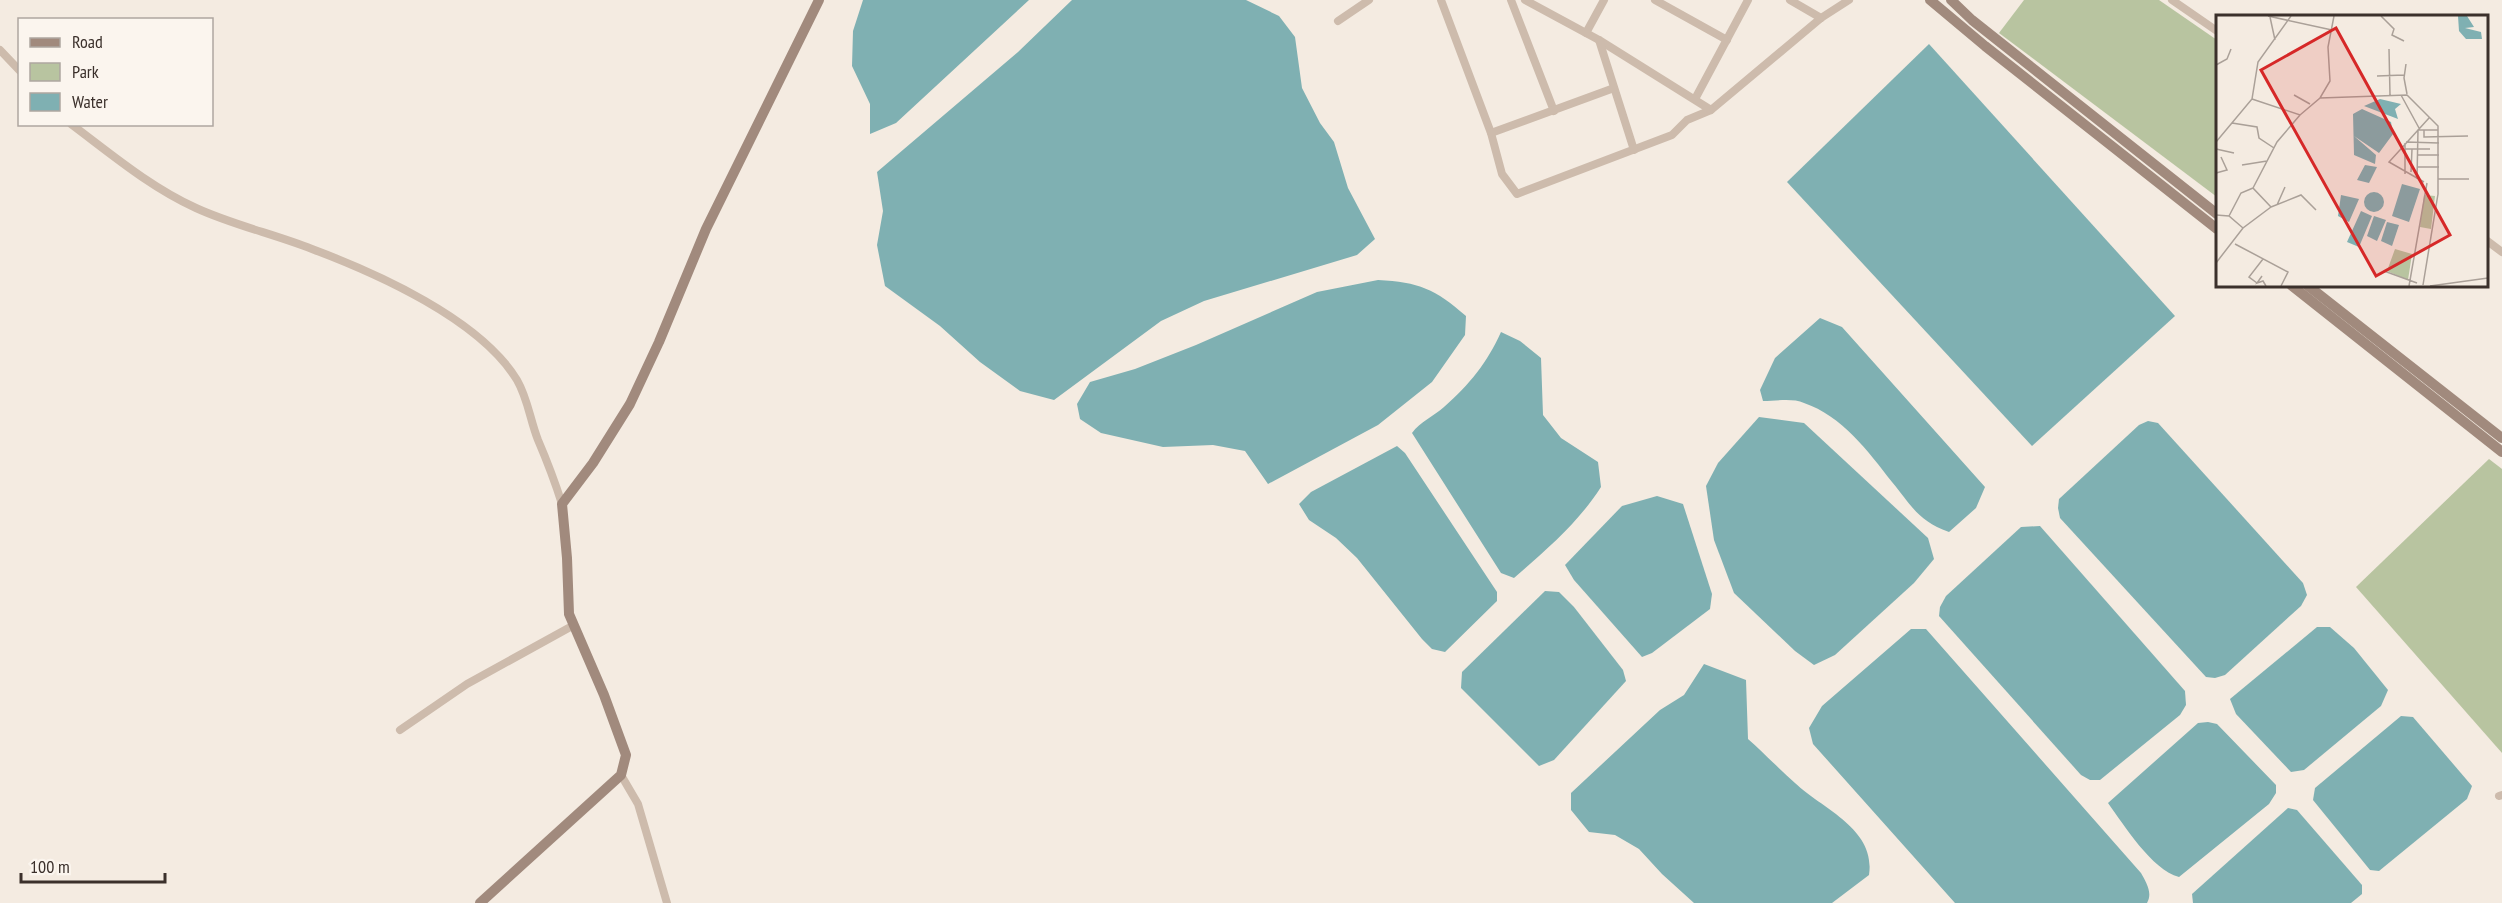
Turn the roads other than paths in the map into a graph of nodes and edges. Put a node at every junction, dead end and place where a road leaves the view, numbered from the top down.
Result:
1 (819, 0) edge
2 (1369, 0) edge
3 (1441, 0) edge
4 (1511, 0) edge
5 (1525, 0) edge
6 (1605, 0) edge
7 (1655, 0) edge
8 (1749, 0) edge
9 (1790, 0) edge
10 (1837, 0) edge
11 (1849, 0) edge
12 (1930, 0) edge
13 (1951, 0) edge
14 (2172, 0) edge
15 (1833, 10) junction
16 (1821, 18) junction
17 (1338, 21) dead end
18 (2216, 31) edge
19 (1586, 33) junction
20 (1599, 40) junction
21 (1727, 40) junction
22 (0, 50) edge
23 (18, 69) edge
24 (1614, 88) junction
25 (1695, 99) junction
26 (1711, 110) junction
27 (1554, 111) junction
28 (74, 126) edge
29 (1491, 133) junction
30 (1634, 150) junction
31 (2216, 213) edge
32 (2216, 228) edge
33 (2487, 241) edge
34 (2502, 252) edge
35 (2292, 286) edge
36 (2308, 286) edge
37 (2502, 438) edge
38 (2502, 452) edge
39 (562, 504) junction
40 (574, 625) junction
41 (400, 730) dead end
42 (621, 775) junction
43 (480, 903) edge
44 (667, 903) edge

1 - 39 street
2 - 17 street
3 - 29 street
4 - 27 street
5 - 19 street
6 - 19 street
7 - 21 street
8 - 21 street
9 - 16 street
10 - 15 street
11 - 15 street
12 - 32 street
13 - 31 street
14 - 18 street
15 - 16 street
16 - 26 street
19 - 20 street
20 - 24 street
20 - 25 street
21 - 25 street
22 - 23 street
24 - 27 street
24 - 30 street
25 - 26 street
26 - 30 street
27 - 29 street
28 - 39 street
29 - 30 street
33 - 34 street
35 - 38 street
36 - 37 street
39 - 40 street
40 - 41 street
40 - 42 street
42 - 43 street
42 - 44 street

